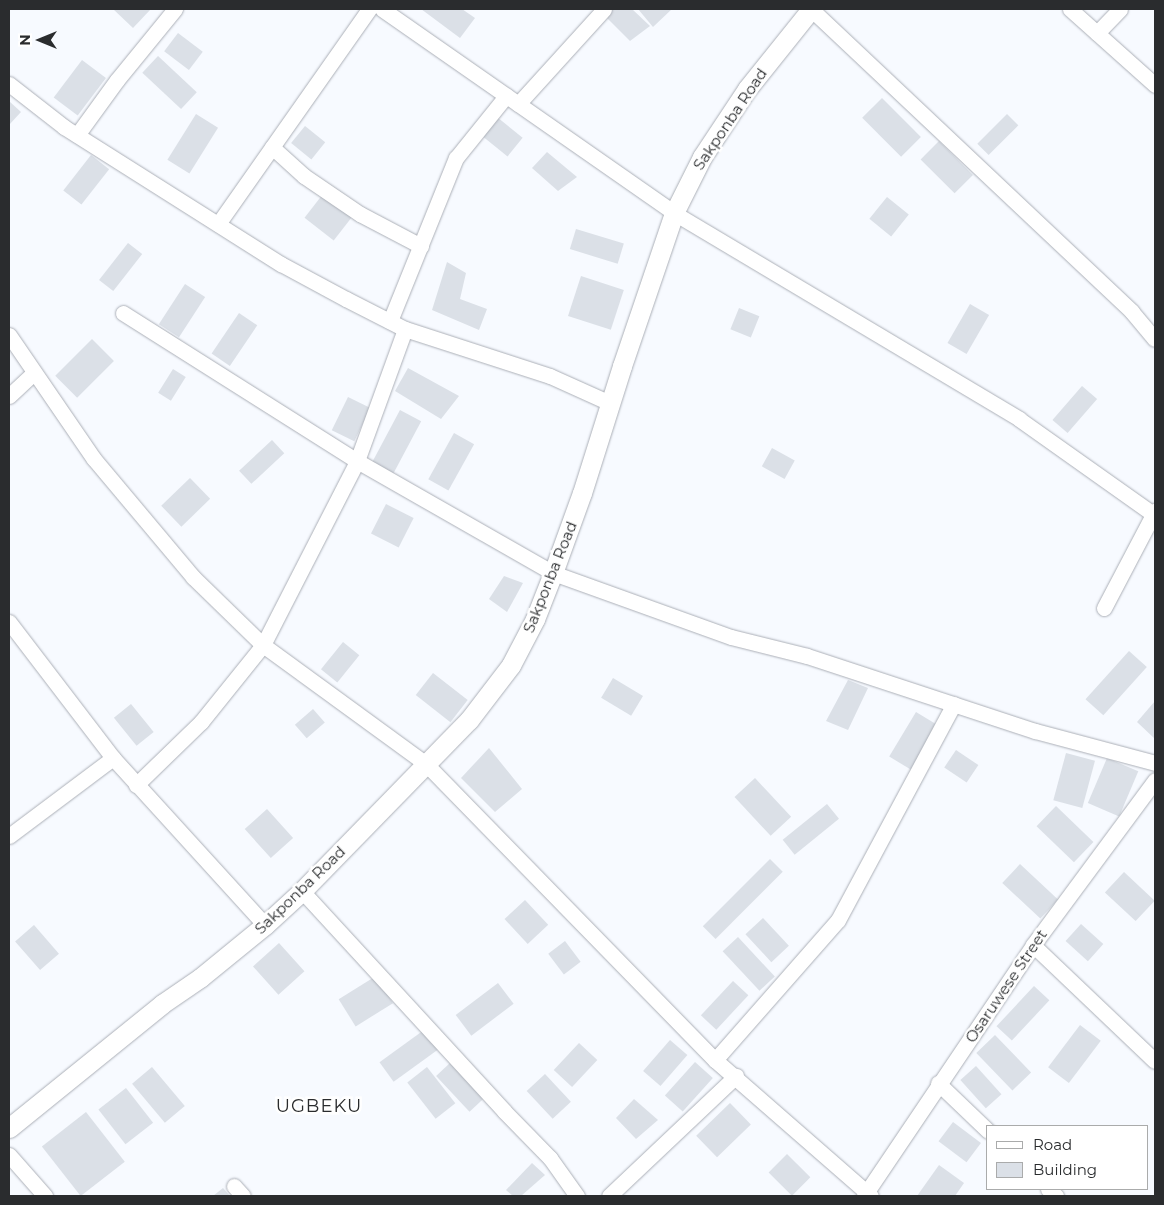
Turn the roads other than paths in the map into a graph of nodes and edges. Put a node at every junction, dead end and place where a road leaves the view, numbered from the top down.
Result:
1 (175, 9) edge
2 (369, 9) edge
3 (604, 9) edge
4 (811, 9) edge
5 (1070, 9) edge
6 (1120, 9) edge
7 (384, 10) edge
8 (1097, 33) junction
9 (9, 84) edge
10 (1155, 85) edge
11 (512, 100) junction
12 (77, 135) junction
13 (272, 147) junction
14 (674, 213) junction
15 (218, 224) junction
16 (421, 246) junction
17 (122, 313) dead end
18 (390, 321) junction
19 (405, 329) junction
20 (9, 335) edge
21 (1155, 339) edge
22 (34, 373) junction
23 (9, 396) edge
24 (610, 403) junction
25 (357, 461) junction
26 (1154, 512) edge
27 (553, 573) junction
28 (1104, 608) dead end
29 (9, 622) edge
30 (263, 645) junction
31 (954, 704) junction
32 (113, 758) junction
33 (1155, 763) edge
34 (426, 764) junction
35 (1155, 780) edge
36 (136, 785) junction
37 (9, 836) edge
38 (302, 891) junction
39 (265, 925) junction
40 (1033, 945) junction
41 (1154, 1059) edge
42 (715, 1060) junction
43 (736, 1076) junction
44 (938, 1083) junction
45 (9, 1128) edge
46 (986, 1129) edge
47 (9, 1154) edge
48 (867, 1195) edge
49 (45, 1196) edge
50 (577, 1196) edge
51 (609, 1196) edge

1 - 12 street
2 - 13 street
3 - 11 street
4 - 14 main road, Sakponba Road
4 - 21 street
5 - 8 street
6 - 8 street
7 - 11 street
8 - 10 street
9 - 12 street
11 - 14 street
11 - 16 street
12 - 15 street
13 - 15 street
13 - 16 street
14 - 24 main road, Sakponba Road
14 - 26 street
15 - 18 street
16 - 18 street
17 - 25 street
18 - 19 street
19 - 24 street
19 - 25 street
20 - 22 street
22 - 23 street
22 - 30 street
24 - 27 main road, Sakponba Road
25 - 27 street
25 - 30 street
26 - 28 street
27 - 31 street
27 - 34 main road, Sakponba Road
29 - 32 street
30 - 34 street
30 - 36 street
31 - 33 street
31 - 42 street
32 - 36 street
32 - 37 street
34 - 38 main road, Sakponba Road
34 - 42 street
35 - 40 street, Osaruwese Street
36 - 39 street
38 - 39 main road, Sakponba Road
38 - 50 street
39 - 45 main road, Sakponba Road
40 - 41 street
40 - 44 street, Osaruwese Street
42 - 43 street
43 - 48 street
43 - 51 street
44 - 46 street
44 - 48 street, Osaruwese Street
47 - 49 street

